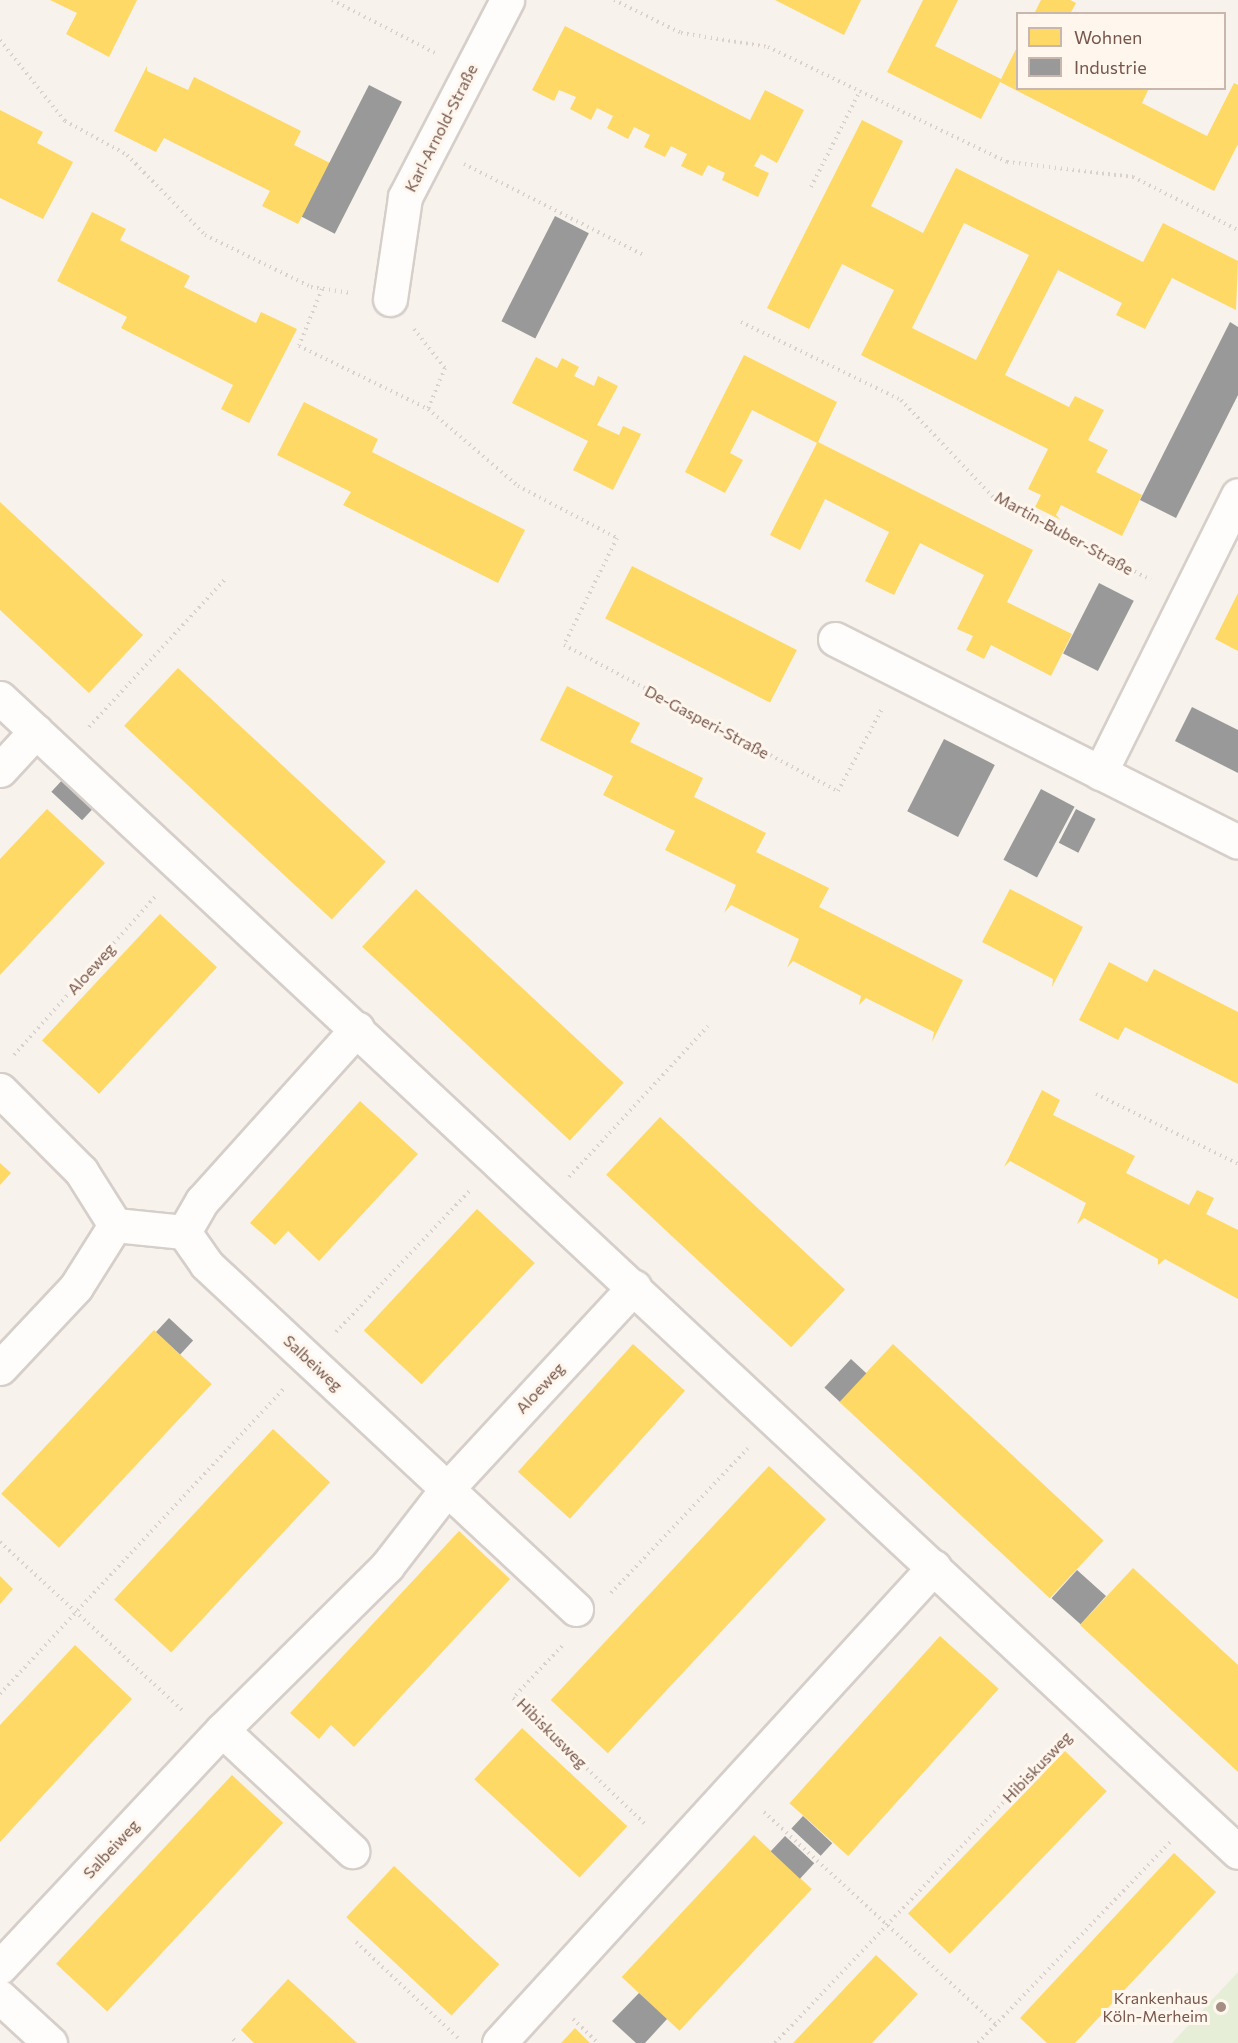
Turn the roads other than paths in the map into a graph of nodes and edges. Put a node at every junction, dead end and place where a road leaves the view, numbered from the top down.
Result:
1 (507, 0) edge
2 (390, 299) road end
3 (1238, 495) edge
4 (835, 639) dead end
5 (0, 698) edge
6 (36, 731) junction
7 (0, 770) edge
8 (1100, 773) junction
9 (1238, 842) edge
10 (357, 1029) junction
11 (4, 1076) edge
12 (115, 1225) junction
13 (184, 1232) junction
14 (634, 1287) junction
15 (0, 1368) edge
16 (446, 1490) junction
17 (934, 1567) junction
18 (581, 1614) road end
19 (218, 1735) junction
20 (352, 1851) dead end
21 (1238, 1852) edge
22 (0, 1967) edge
23 (0, 1997) edge
24 (50, 2043) edge
25 (499, 2043) edge

1 - 2 street, Karl-Arnold-Straße
3 - 8 street
4 - 8 street
5 - 6 street
6 - 7 street
6 - 10 street
8 - 9 street
10 - 13 street
10 - 14 street
11 - 12 street
12 - 13 street
12 - 15 street
13 - 16 street, Salbeiweg
14 - 16 street, Aloeweg
14 - 17 street
16 - 18 street, Salbeiweg
16 - 19 street, Salbeiweg
17 - 21 street
17 - 25 street
19 - 20 street
19 - 22 street, Salbeiweg
23 - 24 street

